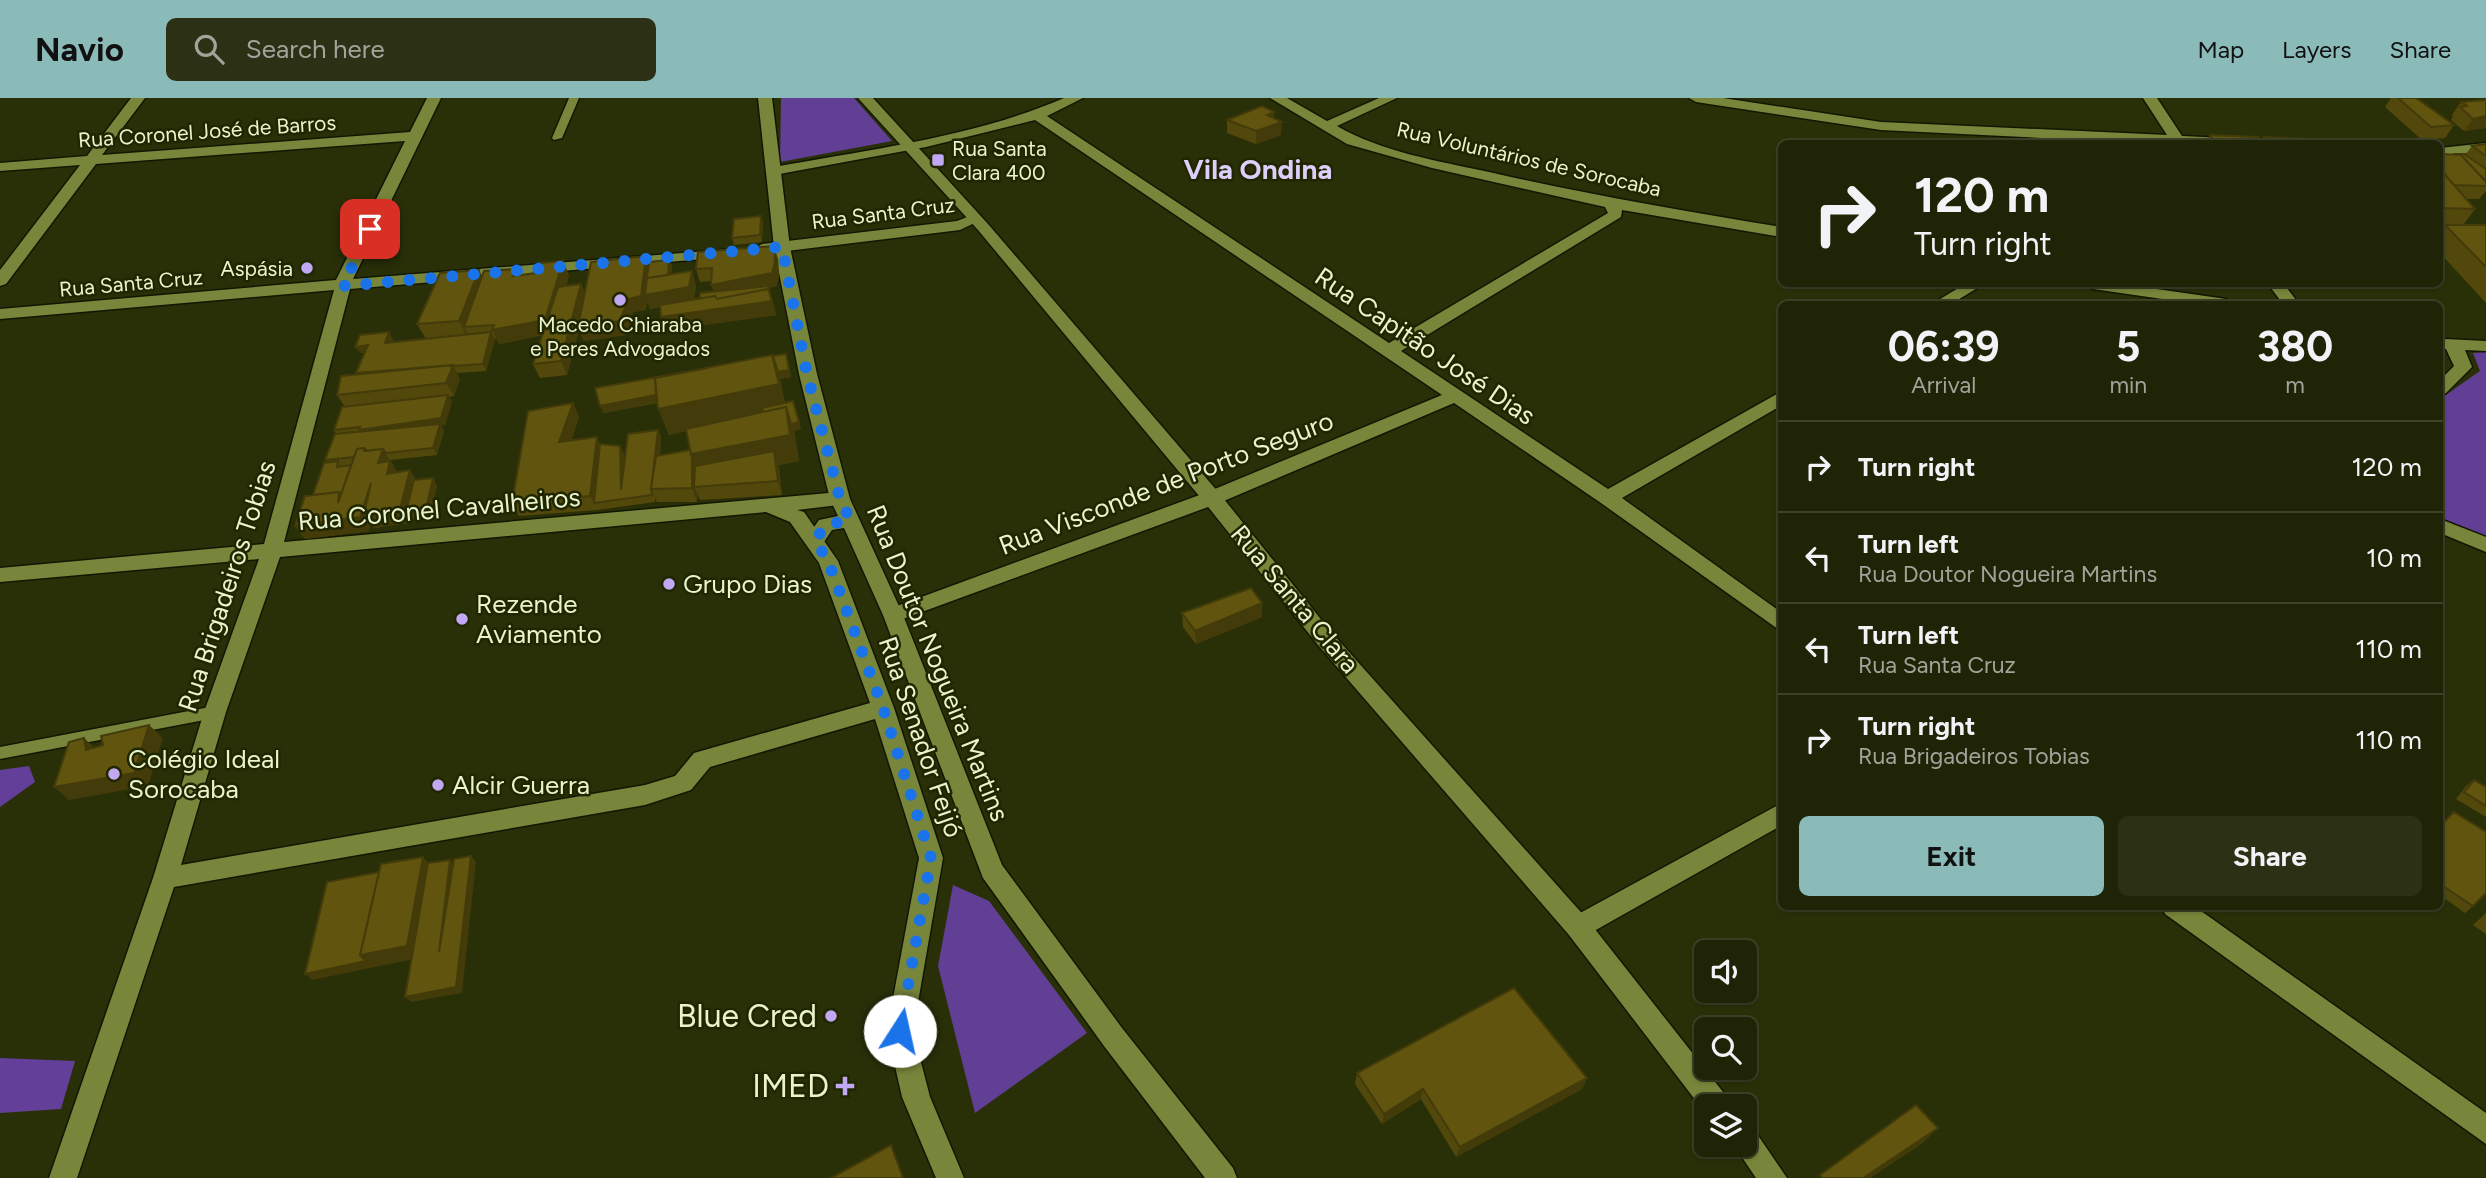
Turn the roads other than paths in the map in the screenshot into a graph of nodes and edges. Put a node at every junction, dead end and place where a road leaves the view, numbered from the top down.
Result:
1 (138, 98) edge
2 (434, 98) edge
3 (574, 98) edge
4 (765, 98) edge
5 (865, 98) edge
6 (1076, 98) edge
7 (1277, 98) edge
8 (1390, 98) edge
9 (1696, 98) edge
10 (2150, 98) edge
11 (1037, 115) junction
12 (1324, 127) junction
13 (417, 136) junction
14 (557, 138) dead end
15 (2158, 140) edge
16 (2177, 140) edge
17 (908, 144) junction
18 (2486, 147) edge
19 (2443, 152) edge
20 (91, 161) junction
21 (0, 167) edge
22 (774, 168) junction
23 (1611, 204) junction
24 (975, 219) junction
25 (1778, 231) edge
26 (782, 247) junction
27 (0, 281) edge
28 (343, 286) junction
29 (1971, 287) edge
30 (2113, 287) edge
31 (1945, 301) edge
32 (2207, 301) edge
33 (0, 314) edge
34 (2446, 344) edge
35 (2486, 346) edge
36 (1387, 352) junction
37 (2443, 386) edge
38 (1456, 396) junction
39 (1778, 399) edge
40 (1212, 498) junction
41 (1608, 498) junction
42 (840, 499) junction
43 (768, 506) junction
44 (850, 520) junction
45 (2443, 527) edge
46 (815, 540) junction
47 (2486, 545) edge
48 (272, 551) junction
49 (0, 575) edge
50 (893, 615) junction
51 (1778, 621) edge
52 (883, 708) junction
53 (215, 712) junction
54 (0, 753) edge
55 (1778, 815) edge
56 (165, 878) junction
57 (2180, 910) edge
58 (1578, 926) junction
59 (1708, 1094) edge
60 (2486, 1130) edge
61 (1757, 1157) edge
62 (63, 1178) edge
63 (950, 1178) edge
64 (1223, 1178) edge
65 (1773, 1178) edge

1 - 20 street
2 - 13 street, Rua Brigadeiros Tobias
3 - 14 lane
4 - 22 street, Rua Doutor Nogueira Martins
5 - 17 street, Rua Santa Clara
6 - 11 street
7 - 12 street, Rua Voluntários de Sorocaba
8 - 12 street
9 - 15 street
10 - 16 street
11 - 17 street
11 - 36 street, Rua Capitão José Dias
12 - 23 street, Rua Voluntários de Sorocaba
13 - 20 street, Rua Coronel José de Barros
13 - 28 street, Rua Brigadeiros Tobias
17 - 22 street
17 - 24 street, Rua Santa Clara
18 - 19 street
20 - 21 street, Rua Coronel José de Barros
20 - 27 street
22 - 26 street, Rua Doutor Nogueira Martins
23 - 25 street, Rua Voluntários de Sorocaba
23 - 36 street
24 - 26 street, Rua Santa Cruz
24 - 40 street, Rua Santa Clara
26 - 28 street, Rua Santa Cruz
26 - 42 street, Rua Doutor Nogueira Martins
28 - 33 street, Rua Santa Cruz
28 - 48 street, Rua Brigadeiros Tobias
29 - 31 street
30 - 32 street
34 - 35 street
34 - 37 street
36 - 38 street, Rua Capitão José Dias
38 - 40 street, Rua Visconde de Porto Seguro
38 - 41 street, Rua Capitão José Dias
39 - 41 street
40 - 50 street, Rua Visconde de Porto Seguro
40 - 58 street, Rua Santa Clara
41 - 51 street, Rua Capitão José Dias
42 - 43 street, Rua Coronel Cavalheiros
42 - 44 street, Rua Doutor Nogueira Martins
43 - 46 street, Rua Senador Feijó
43 - 48 street, Rua Coronel Cavalheiros
44 - 46 street
44 - 50 street, Rua Doutor Nogueira Martins
45 - 47 street
46 - 52 street, Rua Senador Feijó
48 - 49 street, Rua Coronel Cavalheiros
48 - 53 street, Rua Brigadeiros Tobias
50 - 64 street, Rua Doutor Nogueira Martins
52 - 56 street
52 - 63 street, Rua Senador Feijó
53 - 54 lane
53 - 56 street, Rua Brigadeiros Tobias
55 - 58 street
56 - 62 street, Rua Brigadeiros Tobias
57 - 60 street
58 - 59 street, Rua Santa Clara
61 - 65 street

